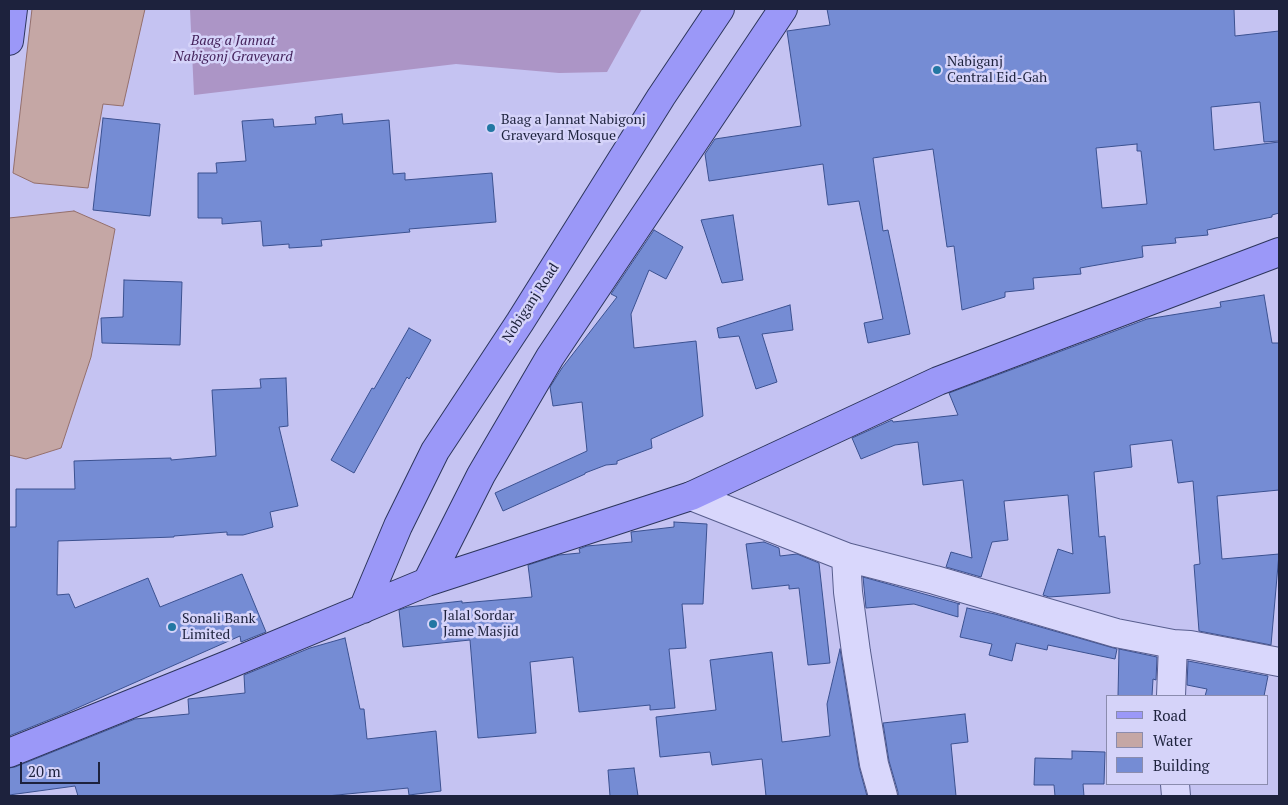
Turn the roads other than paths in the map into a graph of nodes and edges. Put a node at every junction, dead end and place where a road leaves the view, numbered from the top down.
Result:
1 (12, 9) edge
2 (720, 9) edge
3 (783, 9) edge
4 (9, 41) edge
5 (1279, 252) edge
6 (691, 496) junction
7 (846, 557) junction
8 (427, 582) junction
9 (363, 608) junction
10 (1173, 644) junction
11 (1279, 662) edge
12 (1171, 695) edge
13 (9, 753) edge
14 (883, 796) edge

1 - 4 main road
2 - 9 main road, Nobiganj Road
3 - 8 main road
5 - 6 main road
6 - 7 street
6 - 8 main road
7 - 10 street
7 - 14 street
8 - 9 main road
9 - 13 main road
10 - 11 street
10 - 12 street

